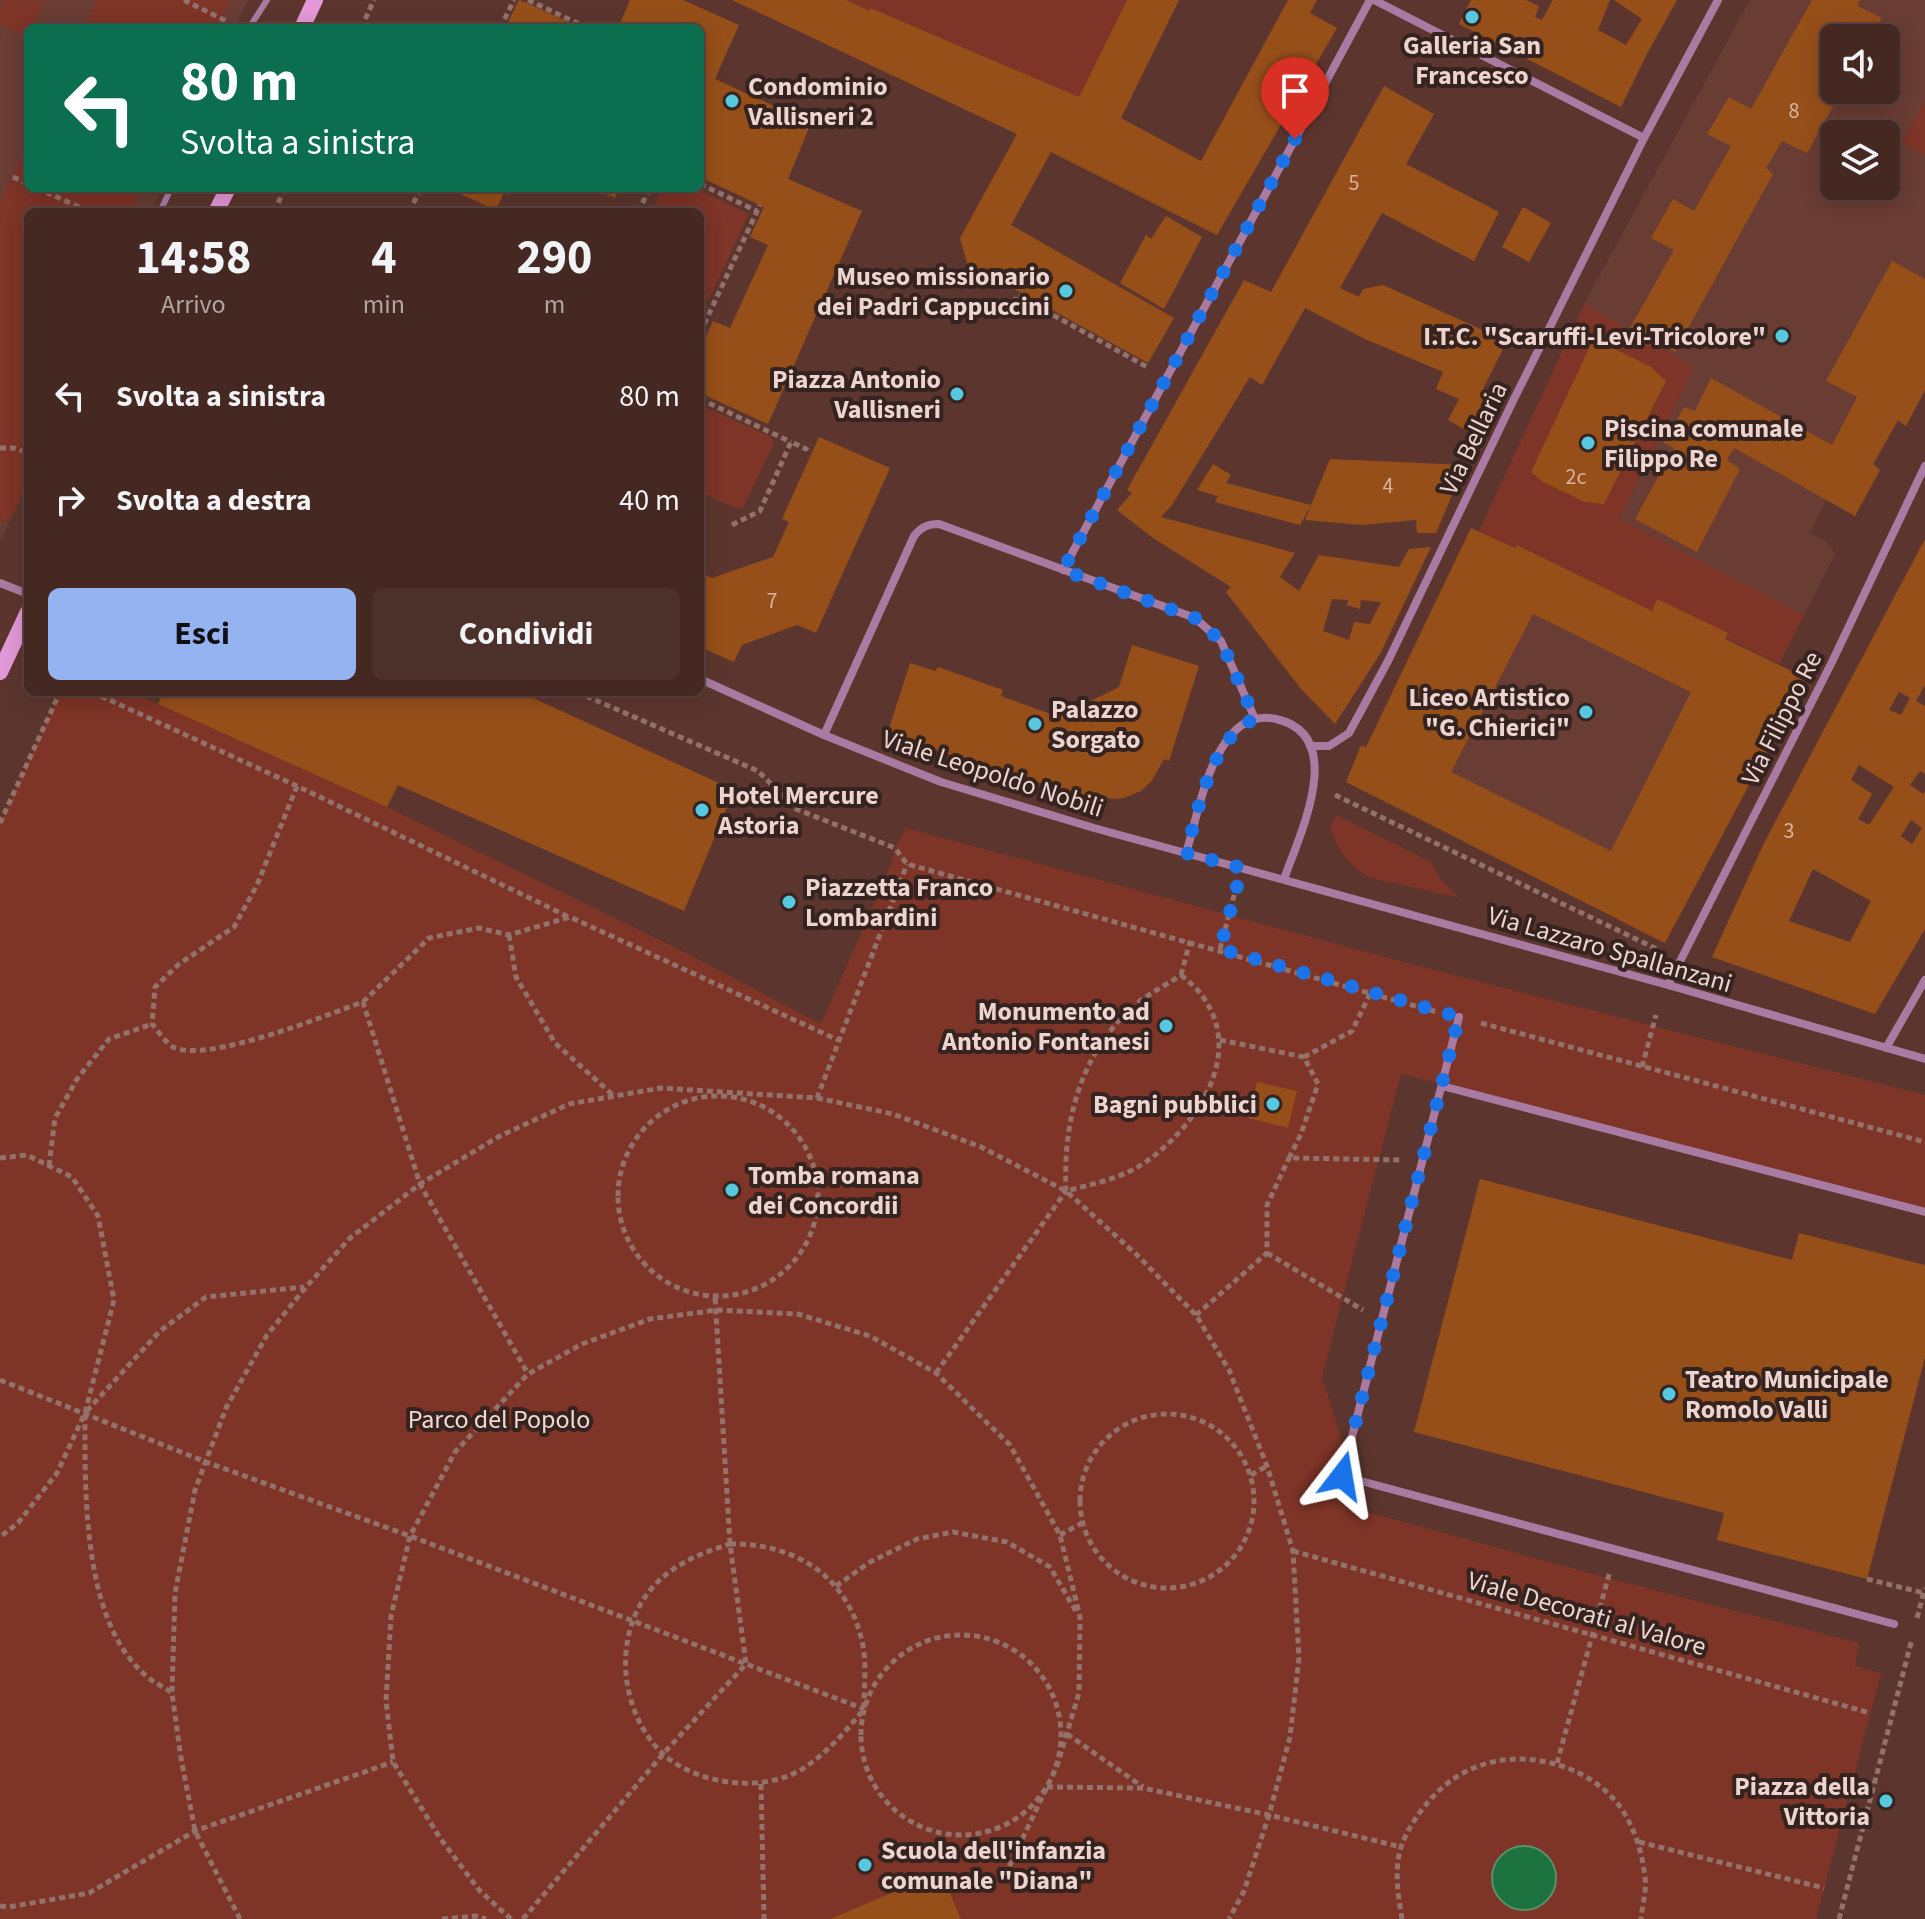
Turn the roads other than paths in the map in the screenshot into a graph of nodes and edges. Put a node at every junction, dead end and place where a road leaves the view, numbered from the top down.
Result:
1 (267, 0) edge
2 (315, 0) edge
3 (1372, 0) edge
4 (1718, 0) edge
5 (252, 24) edge
6 (304, 24) edge
7 (1644, 138) junction
8 (1925, 466) edge
9 (1063, 570) junction
10 (0, 583) edge
11 (24, 592) edge
12 (24, 621) edge
13 (0, 672) edge
14 (704, 681) edge
15 (1255, 719) junction
16 (824, 735) junction
17 (1310, 746) junction
18 (1186, 853) junction
19 (1284, 879) junction
20 (1925, 980) edge
21 (1668, 985) junction
22 (1459, 1017) road end
23 (1886, 1048) junction
24 (1925, 1059) edge
25 (1442, 1086) junction
26 (1925, 1212) edge
27 (1894, 1624) dead end

1 - 5 lane
2 - 6 main road
3 - 7 street
3 - 9 street
4 - 7 street, Via Bellaria
7 - 17 street, Via Bellaria
8 - 21 street, Via Filippo Re
9 - 15 street
9 - 16 street
10 - 11 street
12 - 13 main road
14 - 16 street, Viale Leopoldo Nobili
15 - 17 street
15 - 18 street
16 - 18 street, Viale Leopoldo Nobili
17 - 19 street
18 - 19 street, Viale Leopoldo Nobili
19 - 21 street, Via Lazzaro Spallanzani
20 - 23 street
21 - 23 street, Via Lazzaro Spallanzani
22 - 25 street
23 - 24 street, Via Lazzaro Spallanzani
25 - 26 street
25 - 27 street

